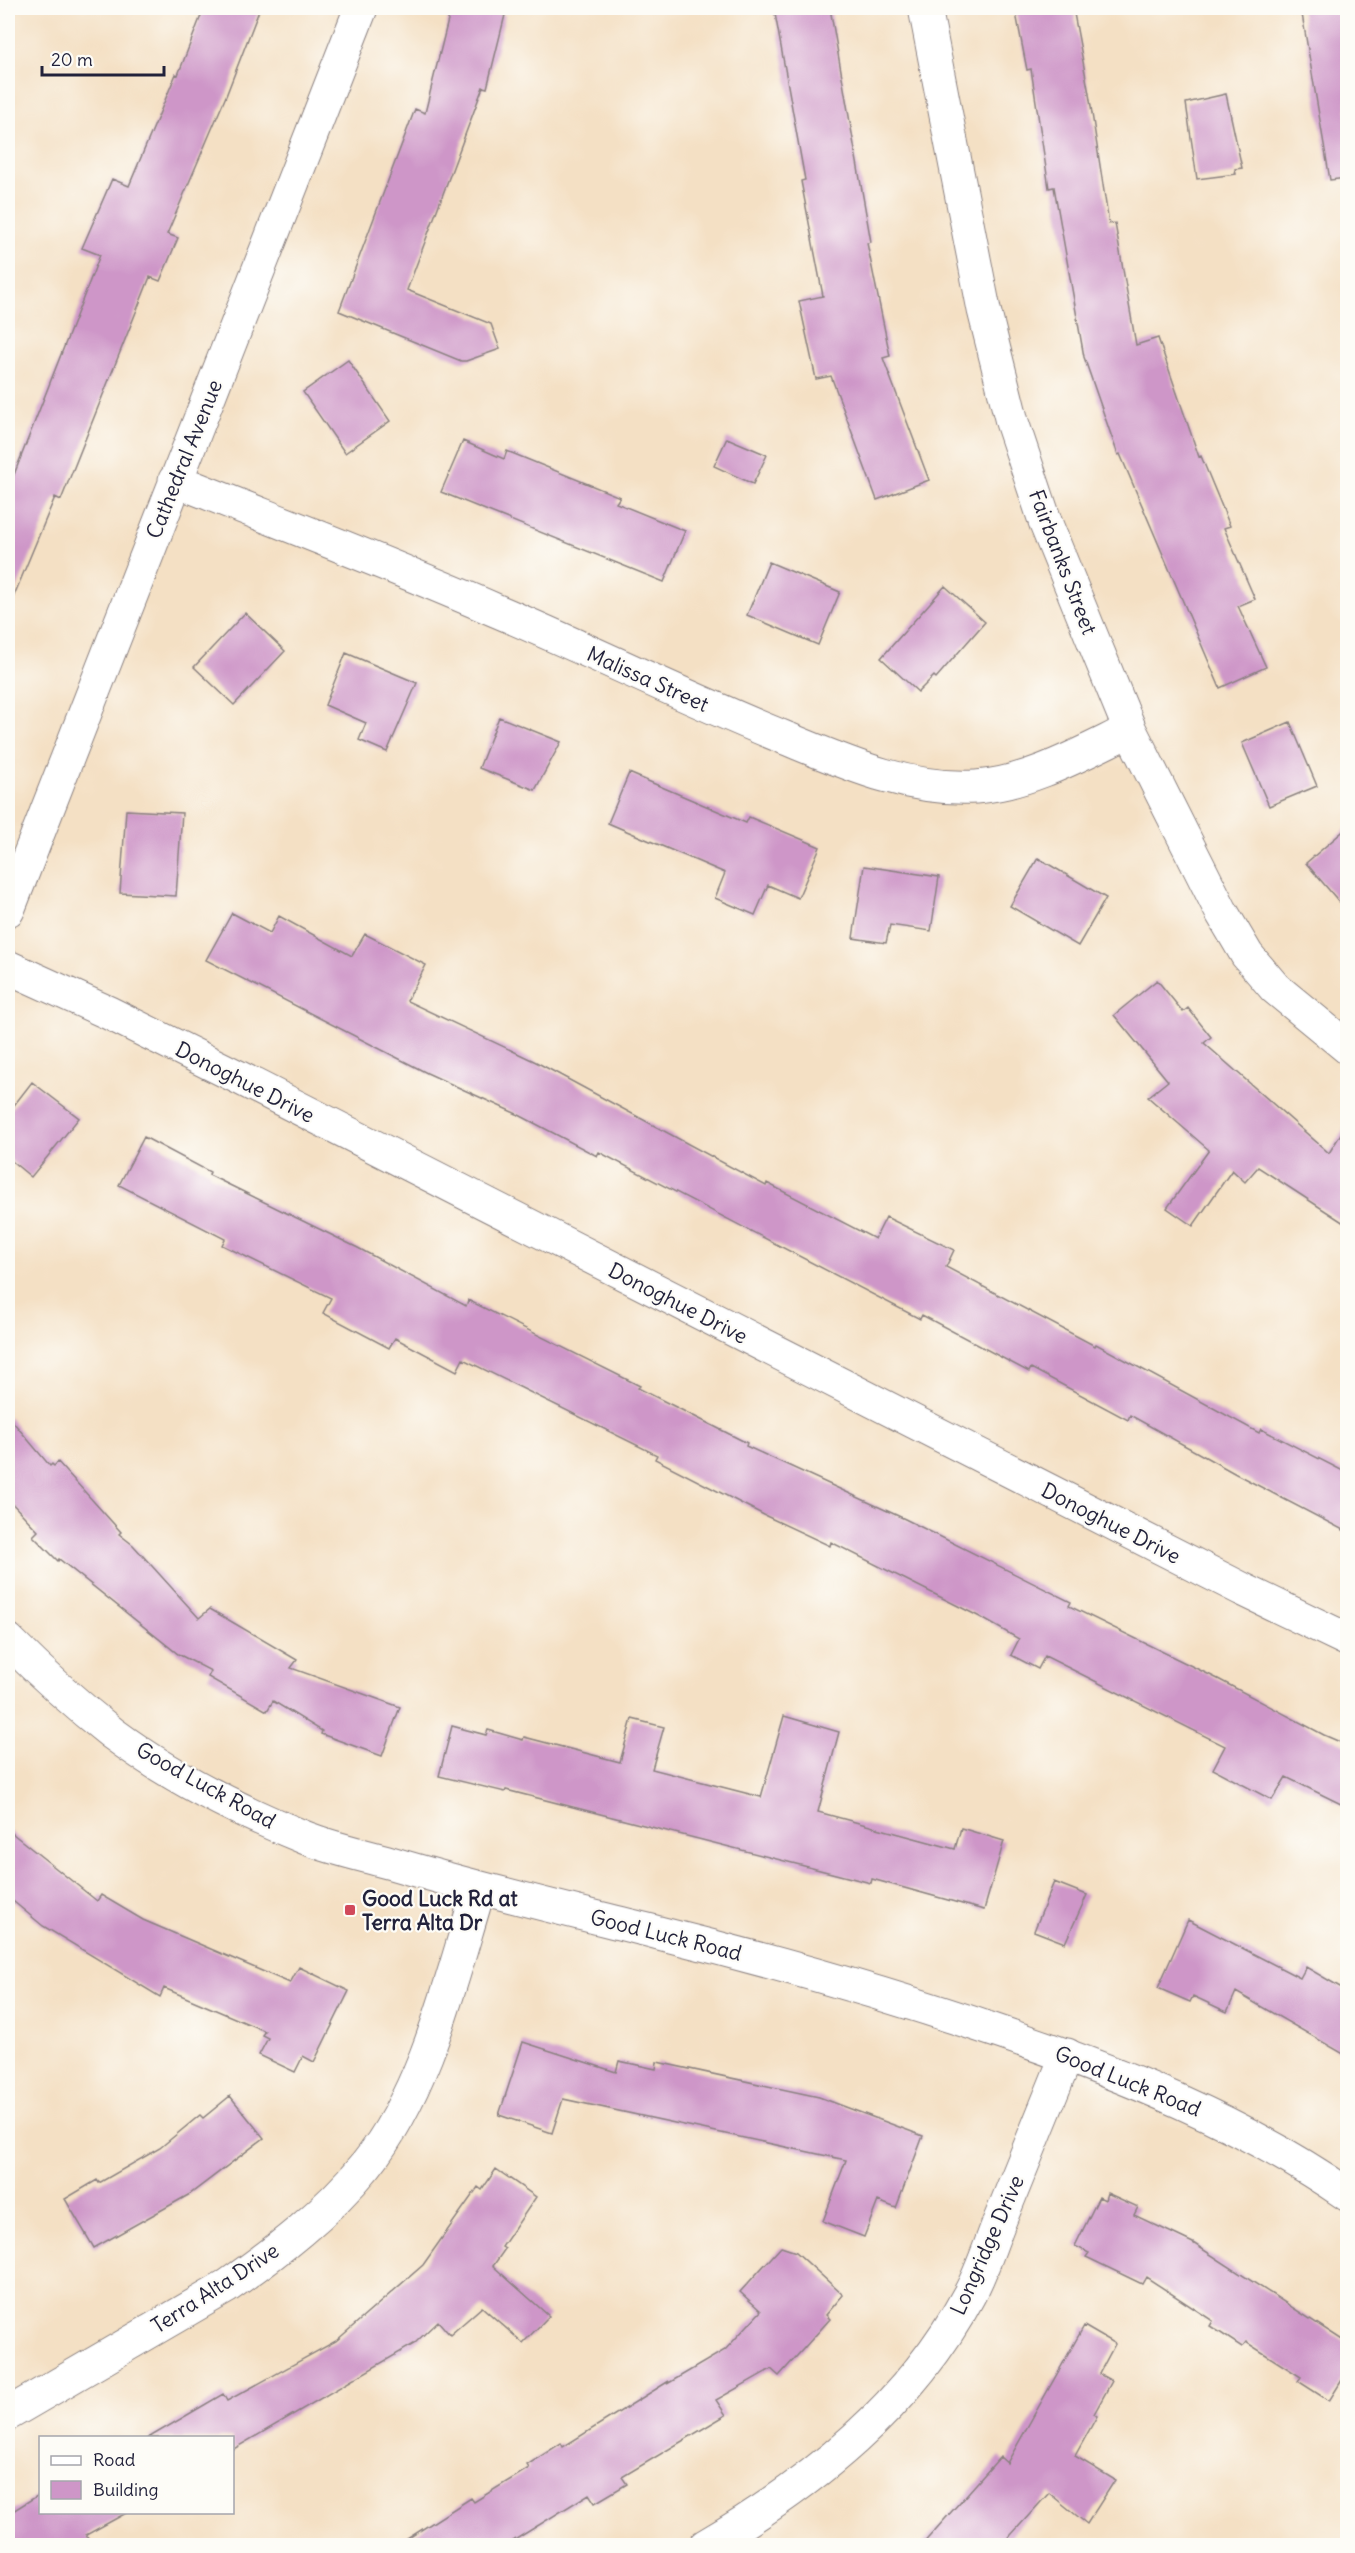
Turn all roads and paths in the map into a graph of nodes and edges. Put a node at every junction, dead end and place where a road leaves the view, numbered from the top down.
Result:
1 (360, 8) edge
2 (925, 8) edge
3 (175, 480) junction
4 (1130, 730) junction
5 (8, 909) edge
6 (8, 967) edge
7 (1347, 1048) edge
8 (8, 1640) edge
9 (1347, 1640) edge
10 (479, 1889) junction
11 (1067, 2055) junction
12 (1347, 2195) edge
13 (8, 2414) edge
14 (705, 2546) edge

1 - 3 street, Cathedral Avenue
2 - 4 street, Fairbanks Street
3 - 4 street, Malissa Street
3 - 5 street, Cathedral Avenue
4 - 7 street, Fairbanks Street
6 - 9 street, Donoghue Drive
8 - 10 street, Good Luck Road
10 - 11 street, Good Luck Road
10 - 13 street, Terra Alta Drive
11 - 12 street, Good Luck Road
11 - 14 street, Longridge Drive

